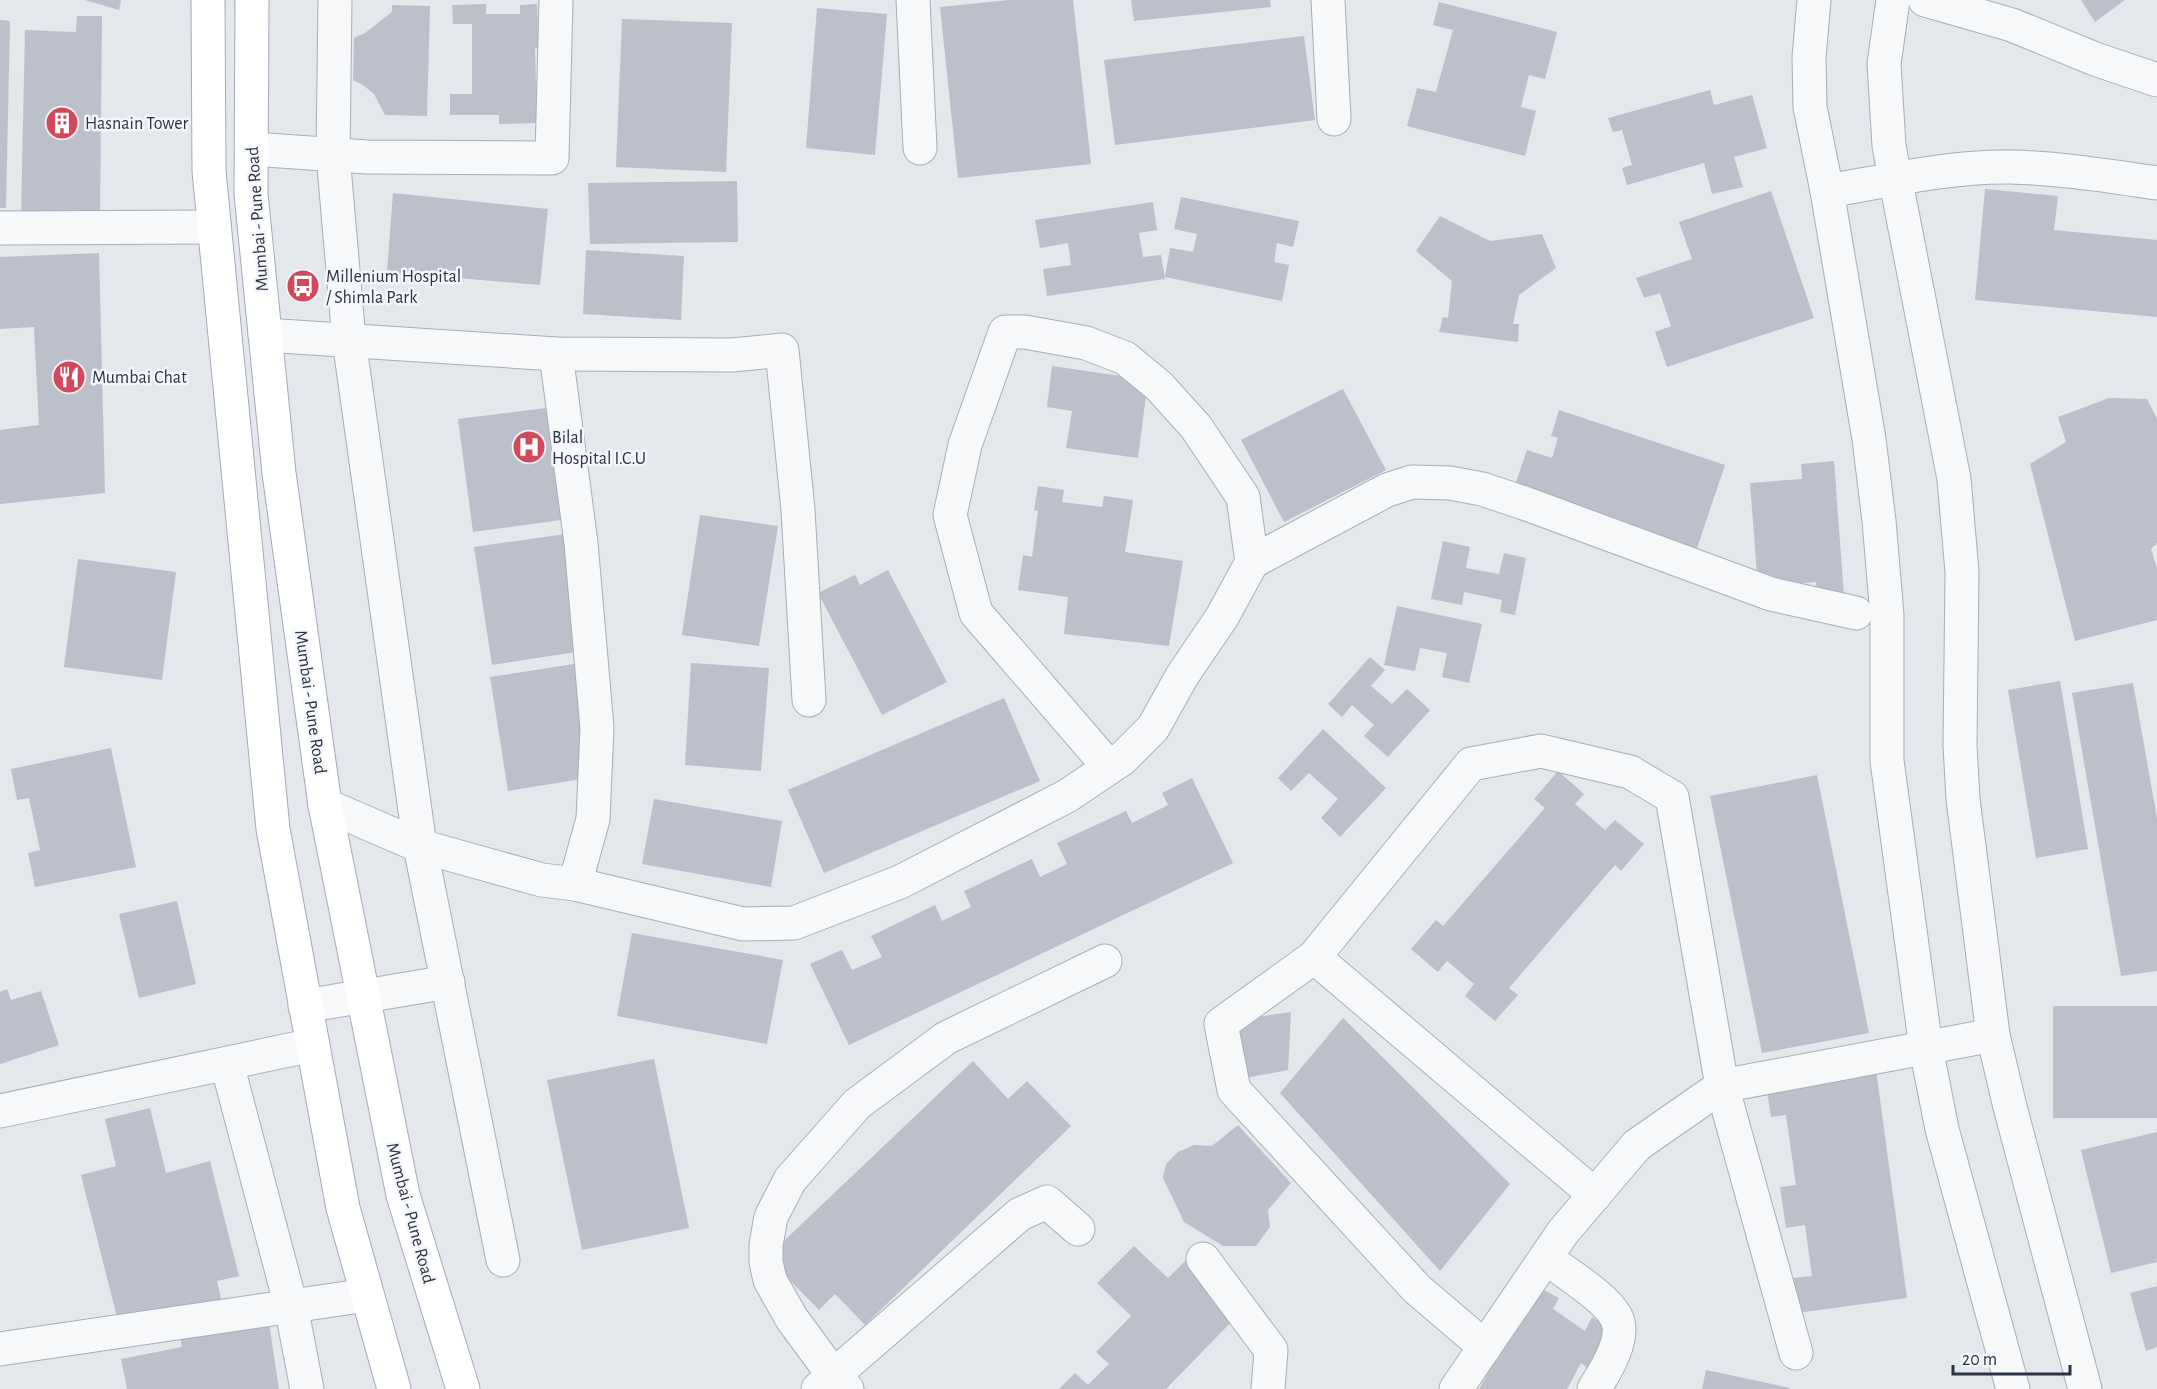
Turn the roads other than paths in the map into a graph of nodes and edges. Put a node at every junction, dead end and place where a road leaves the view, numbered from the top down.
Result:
1 (208, 0) edge
2 (252, 0) edge
3 (335, 0) edge
4 (556, 0) edge
5 (912, 0) edge
6 (1328, 0) edge
7 (1814, 0) edge
8 (1893, 0) edge
9 (1925, 0) edge
10 (2157, 80) edge
11 (1334, 118) dead end
12 (920, 148) dead end
13 (252, 149) junction
14 (333, 155) junction
15 (1896, 179) junction
16 (2157, 183) edge
17 (1827, 191) junction
18 (214, 227) junction
19 (0, 228) edge
20 (265, 335) junction
21 (350, 340) junction
22 (556, 354) junction
23 (1252, 562) junction
24 (1856, 613) dead end
25 (809, 700) dead end
26 (1109, 767) junction
27 (325, 804) junction
28 (420, 846) junction
29 (575, 884) junction
30 (1314, 957) junction
31 (1105, 961) dead end
32 (448, 982) junction
33 (363, 996) junction
34 (305, 1006) junction
35 (1993, 1035) junction
36 (313, 1045) junction
37 (1926, 1048) junction
38 (227, 1064) junction
39 (1722, 1086) junction
40 (0, 1111) edge
41 (1595, 1195) junction
42 (1078, 1229) dead end
43 (1546, 1258) junction
44 (1203, 1259) dead end
45 (503, 1260) dead end
46 (368, 1295) junction
47 (291, 1306) junction
48 (1485, 1347) junction
49 (0, 1349) edge
50 (1796, 1353) dead end
51 (833, 1385) edge
52 (307, 1389) edge
53 (394, 1389) edge
54 (463, 1389) edge
55 (1268, 1389) edge
56 (1456, 1389) edge
57 (1594, 1389) edge
58 (2013, 1389) edge
59 (2085, 1389) edge

1 - 18 main road
2 - 13 main road, Mumbai - Pune Road
3 - 14 street
4 - 14 street
5 - 12 street
6 - 11 street
7 - 17 street
8 - 15 street
9 - 10 street
13 - 14 street
13 - 20 main road, Mumbai - Pune Road
14 - 21 street
15 - 16 street
15 - 17 street
15 - 35 street
17 - 37 street
18 - 19 street
18 - 34 main road
20 - 21 street
20 - 27 main road, Mumbai - Pune Road
21 - 22 street
21 - 28 street
22 - 25 street
22 - 29 street
23 - 24 street
23 - 26 street
23 - 26 street
26 - 29 street
27 - 28 street
27 - 33 main road, Mumbai - Pune Road
28 - 29 street
28 - 32 street
30 - 39 street
30 - 41 street
30 - 48 street
31 - 51 street
32 - 33 street
32 - 45 street
33 - 34 street
33 - 54 main road, Mumbai - Pune Road
34 - 36 main road
35 - 37 street
35 - 59 street
36 - 38 street
36 - 46 main road
37 - 39 street
37 - 58 street
38 - 40 street
38 - 47 street
39 - 41 street
39 - 50 street
41 - 43 street
42 - 51 street
43 - 48 street
43 - 57 street
44 - 55 street
46 - 47 street
46 - 53 main road
47 - 49 street
47 - 52 street
48 - 56 street

